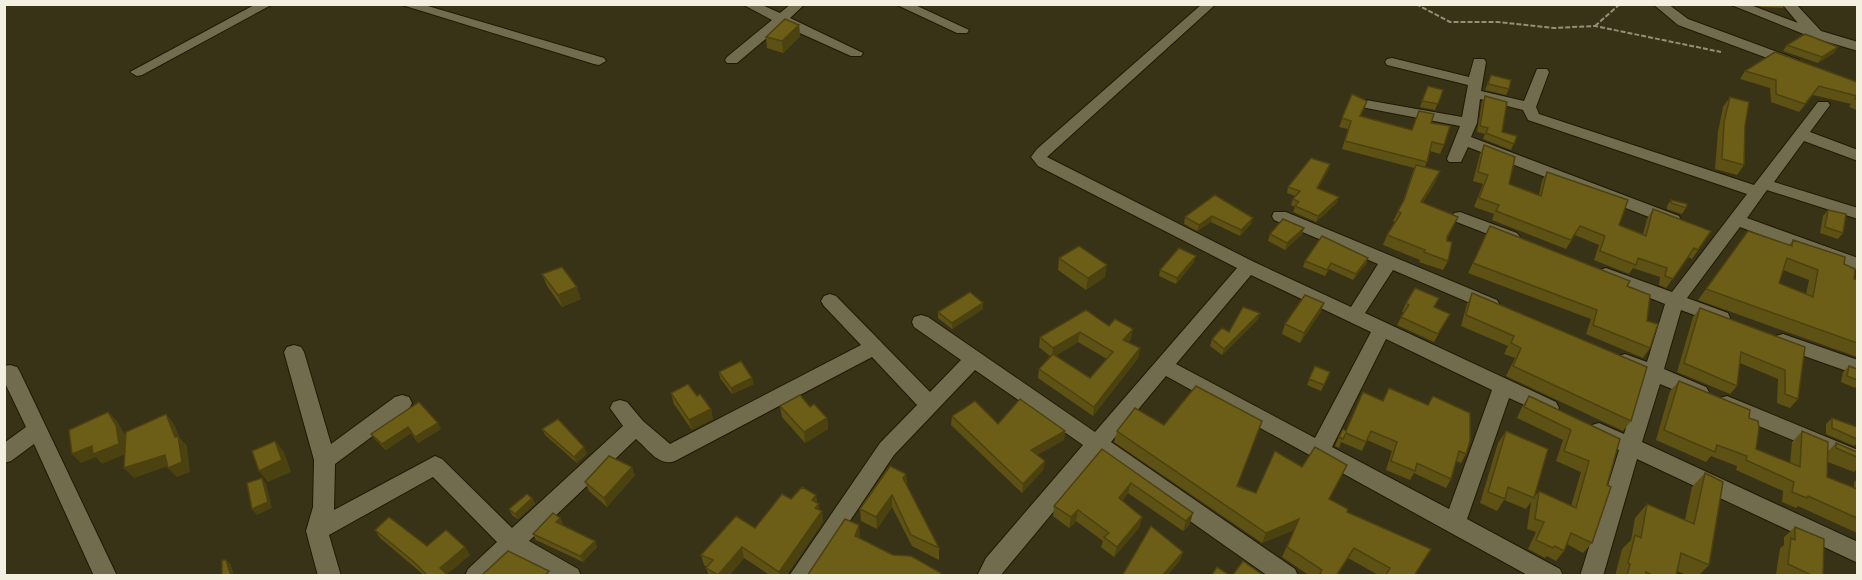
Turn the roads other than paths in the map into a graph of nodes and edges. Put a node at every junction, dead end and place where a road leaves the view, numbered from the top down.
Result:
1 (267, 4) edge
2 (405, 4) edge
3 (748, 4) edge
4 (799, 4) edge
5 (901, 4) edge
6 (1210, 4) edge
7 (1659, 4) edge
8 (1735, 4) edge
9 (1788, 4) edge
10 (781, 20) junction
11 (962, 30) dead end
12 (1816, 34) junction
13 (1857, 47) edge
14 (856, 53) dead end
15 (732, 60) dead end
16 (599, 61) dead end
17 (1392, 62) dead end
18 (1479, 62) dead end
19 (1807, 67) edge
20 (136, 72) dead end
21 (1542, 72) dead end
22 (1475, 89) junction
23 (1366, 104) edge
24 (1823, 105) dead end
25 (1529, 106) junction
26 (1469, 123) junction
27 (1801, 134) junction
28 (1462, 139) junction
29 (1857, 156) edge
30 (1455, 159) dead end
31 (1761, 188) junction
32 (1857, 214) edge
33 (1280, 216) dead end
34 (1460, 217) edge
35 (1736, 220) junction
36 (1690, 226) edge
37 (1524, 242) edge
38 (1389, 262) junction
39 (1857, 265) edge
40 (1248, 266) junction
41 (1589, 268) edge
42 (1675, 301) junction
43 (830, 302) dead end
44 (1510, 313) edge
45 (1354, 316) junction
46 (921, 322) dead end
47 (1740, 325) edge
48 (1382, 329) junction
49 (1772, 337) edge
50 (874, 347) junction
51 (294, 352) dead end
52 (1609, 355) edge
53 (974, 359) junction
54 (1163, 366) junction
55 (1857, 368) edge
56 (10, 372) dead end
57 (1653, 373) junction
58 (1503, 386) junction
59 (402, 403) dead end
60 (929, 404) junction
61 (620, 408) dead end
62 (636, 427) junction
63 (37, 430) junction
64 (1098, 444) junction
65 (1631, 446) junction
66 (1319, 450) junction
67 (4, 455) edge
68 (1857, 459) edge
69 (325, 460) junction
70 (1455, 523) junction
71 (317, 531) junction
72 (512, 543) junction
73 (1857, 553) edge
74 (997, 572) edge
75 (106, 576) edge
76 (330, 576) edge
77 (476, 576) edge
78 (570, 576) edge
79 (800, 576) edge
80 (1287, 576) edge
81 (1552, 576) edge
82 (1591, 576) edge

1 - 20 street
2 - 16 street
3 - 10 street
4 - 10 street
5 - 11 street
6 - 40 street
7 - 19 street
8 - 12 street
9 - 12 street
10 - 14 street
10 - 15 street
12 - 13 street
17 - 22 street
18 - 22 street
21 - 25 street
22 - 25 street
22 - 26 street
23 - 26 street
24 - 27 street
25 - 31 street
26 - 28 street
27 - 29 street
27 - 31 street
28 - 30 street
28 - 36 street
31 - 32 street
31 - 35 street
33 - 38 street
34 - 37 street
35 - 39 street
35 - 42 street
38 - 44 street
38 - 45 street
40 - 45 street
40 - 54 street
41 - 42 street
42 - 47 street
42 - 57 street
43 - 50 street
45 - 48 street
46 - 53 street
48 - 58 street
48 - 66 street
49 - 55 street
50 - 60 street
50 - 62 street
51 - 69 street
52 - 57 street
53 - 60 street
53 - 64 street
54 - 64 street
54 - 66 street
56 - 63 street
57 - 65 street
57 - 68 street
58 - 65 street
58 - 70 street
59 - 69 street
60 - 79 street
61 - 62 street
62 - 72 street
63 - 67 street
63 - 75 street
64 - 74 street
64 - 80 street
65 - 73 street
65 - 82 street
66 - 70 street
69 - 71 street
70 - 81 street
71 - 72 street
71 - 76 street
72 - 77 street
72 - 78 street

